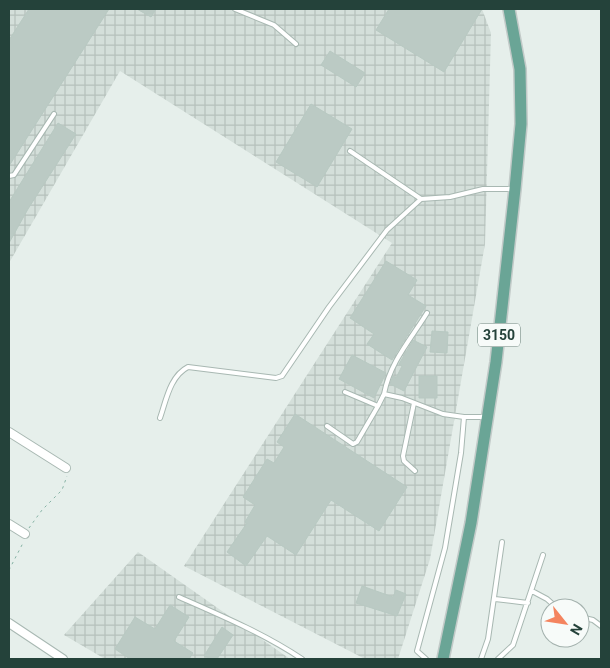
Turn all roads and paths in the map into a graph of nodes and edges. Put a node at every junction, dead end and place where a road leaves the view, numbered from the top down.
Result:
1 (235, 9) edge
2 (509, 9) edge
3 (296, 44) dead end
4 (54, 114) dead end
5 (350, 151) dead end
6 (9, 176) edge
7 (516, 189) junction
8 (421, 199) junction
9 (427, 313) dead end
10 (345, 392) dead end
11 (384, 394) junction
12 (414, 403) junction
13 (378, 406) junction
14 (464, 417) junction
15 (487, 417) junction
16 (160, 418) dead end
17 (327, 426) dead end
18 (9, 432) edge
19 (66, 468) joint
20 (415, 471) dead end
21 (9, 524) edge
22 (25, 534) junction
23 (502, 542) dead end
24 (543, 555) dead end
25 (9, 570) edge
26 (532, 591) junction
27 (179, 597) dead end
28 (546, 598) edge
29 (495, 599) junction
30 (528, 603) junction
31 (590, 619) edge
32 (9, 623) edge
33 (601, 626) edge
34 (63, 659) edge
35 (302, 659) edge
36 (426, 659) edge
37 (442, 659) edge
38 (481, 659) edge
39 (498, 659) edge

1 - 3 lane
2 - 7 main road, 3150
4 - 6 lane
5 - 8 lane
7 - 8 lane
7 - 15 main road, 3150
8 - 16 lane
9 - 11 lane
10 - 13 lane
11 - 12 lane
11 - 13 lane
12 - 14 lane
12 - 20 lane
13 - 17 lane
14 - 15 lane
14 - 36 lane
15 - 37 main road, 3150
18 - 19 street
19 - 22 path
21 - 22 street
22 - 25 path
23 - 29 lane
24 - 26 lane
26 - 28 lane
26 - 30 lane
27 - 35 lane
29 - 30 lane
29 - 38 lane
30 - 39 lane
31 - 33 lane
32 - 34 street

